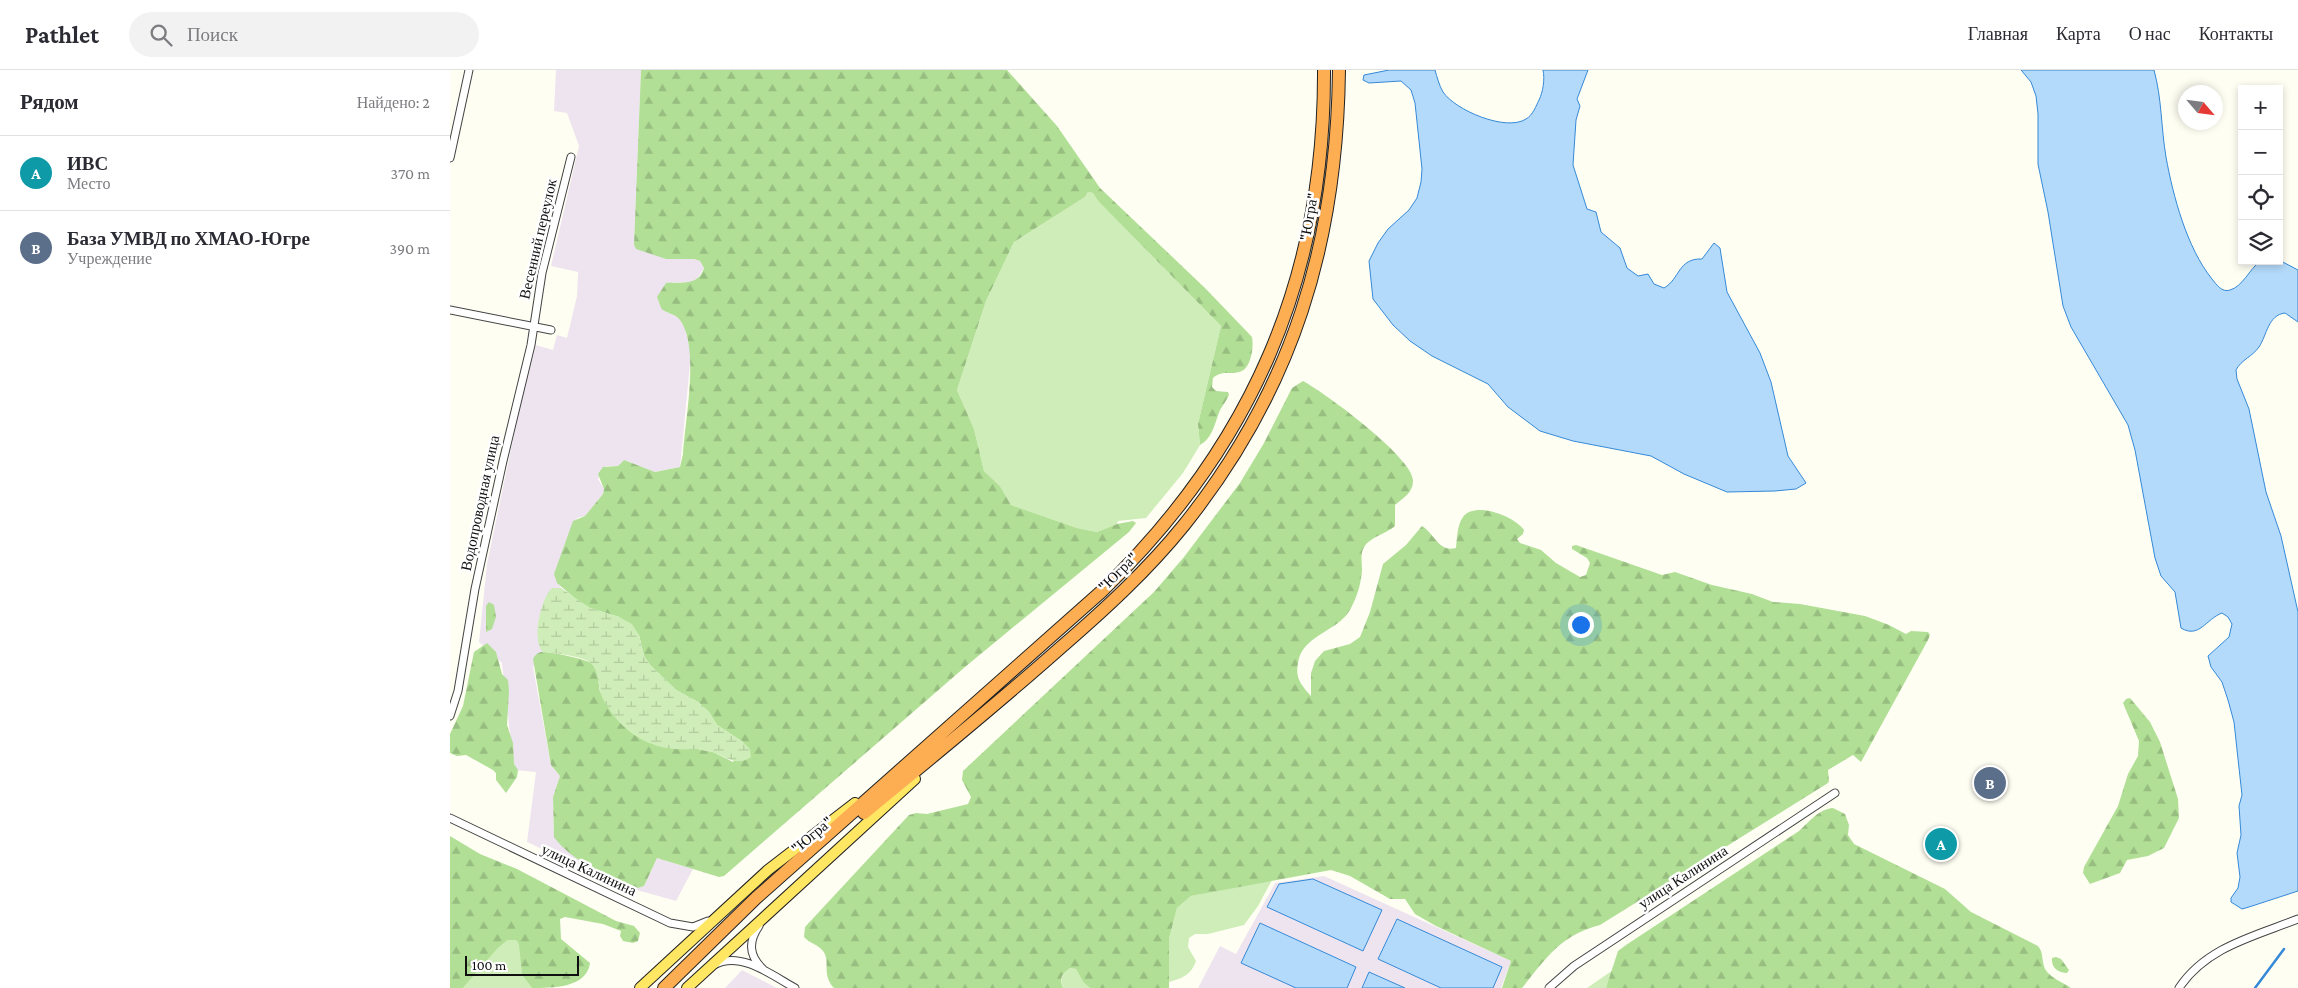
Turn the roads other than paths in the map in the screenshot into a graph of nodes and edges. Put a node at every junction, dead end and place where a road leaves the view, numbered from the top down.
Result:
1 (470, 70) edge
2 (1324, 70) edge
3 (1339, 70) edge
4 (571, 157) dead end
5 (450, 158) edge
6 (450, 310) edge
7 (534, 326) junction
8 (551, 330) dead end
9 (975, 704) junction
10 (450, 716) edge
11 (983, 716) junction
12 (1835, 794) dead end
13 (450, 818) edge
14 (719, 914) junction
15 (768, 914) junction
16 (2298, 919) edge
17 (697, 956) junction
18 (707, 969) junction
19 (773, 977) junction
20 (640, 988) edge
21 (664, 988) edge
22 (687, 988) edge
23 (795, 988) edge
24 (1549, 988) edge
25 (2179, 988) edge

1 - 5 street
2 - 9 highway, "Югра"
3 - 11 highway, "Югра"
4 - 7 street, Весенний переулок
6 - 7 street
7 - 8 street
7 - 10 street, Водопроводная улица
9 - 14 main road
9 - 17 highway, "Югра"
11 - 15 main road
11 - 17 highway, "Югра"
12 - 24 street, улица Калинина
13 - 14 street, улица Калинина
14 - 20 main road
15 - 18 main road
15 - 19 street
16 - 25 street
17 - 21 highway, "Югра"
18 - 19 street
18 - 22 main road
19 - 23 street

